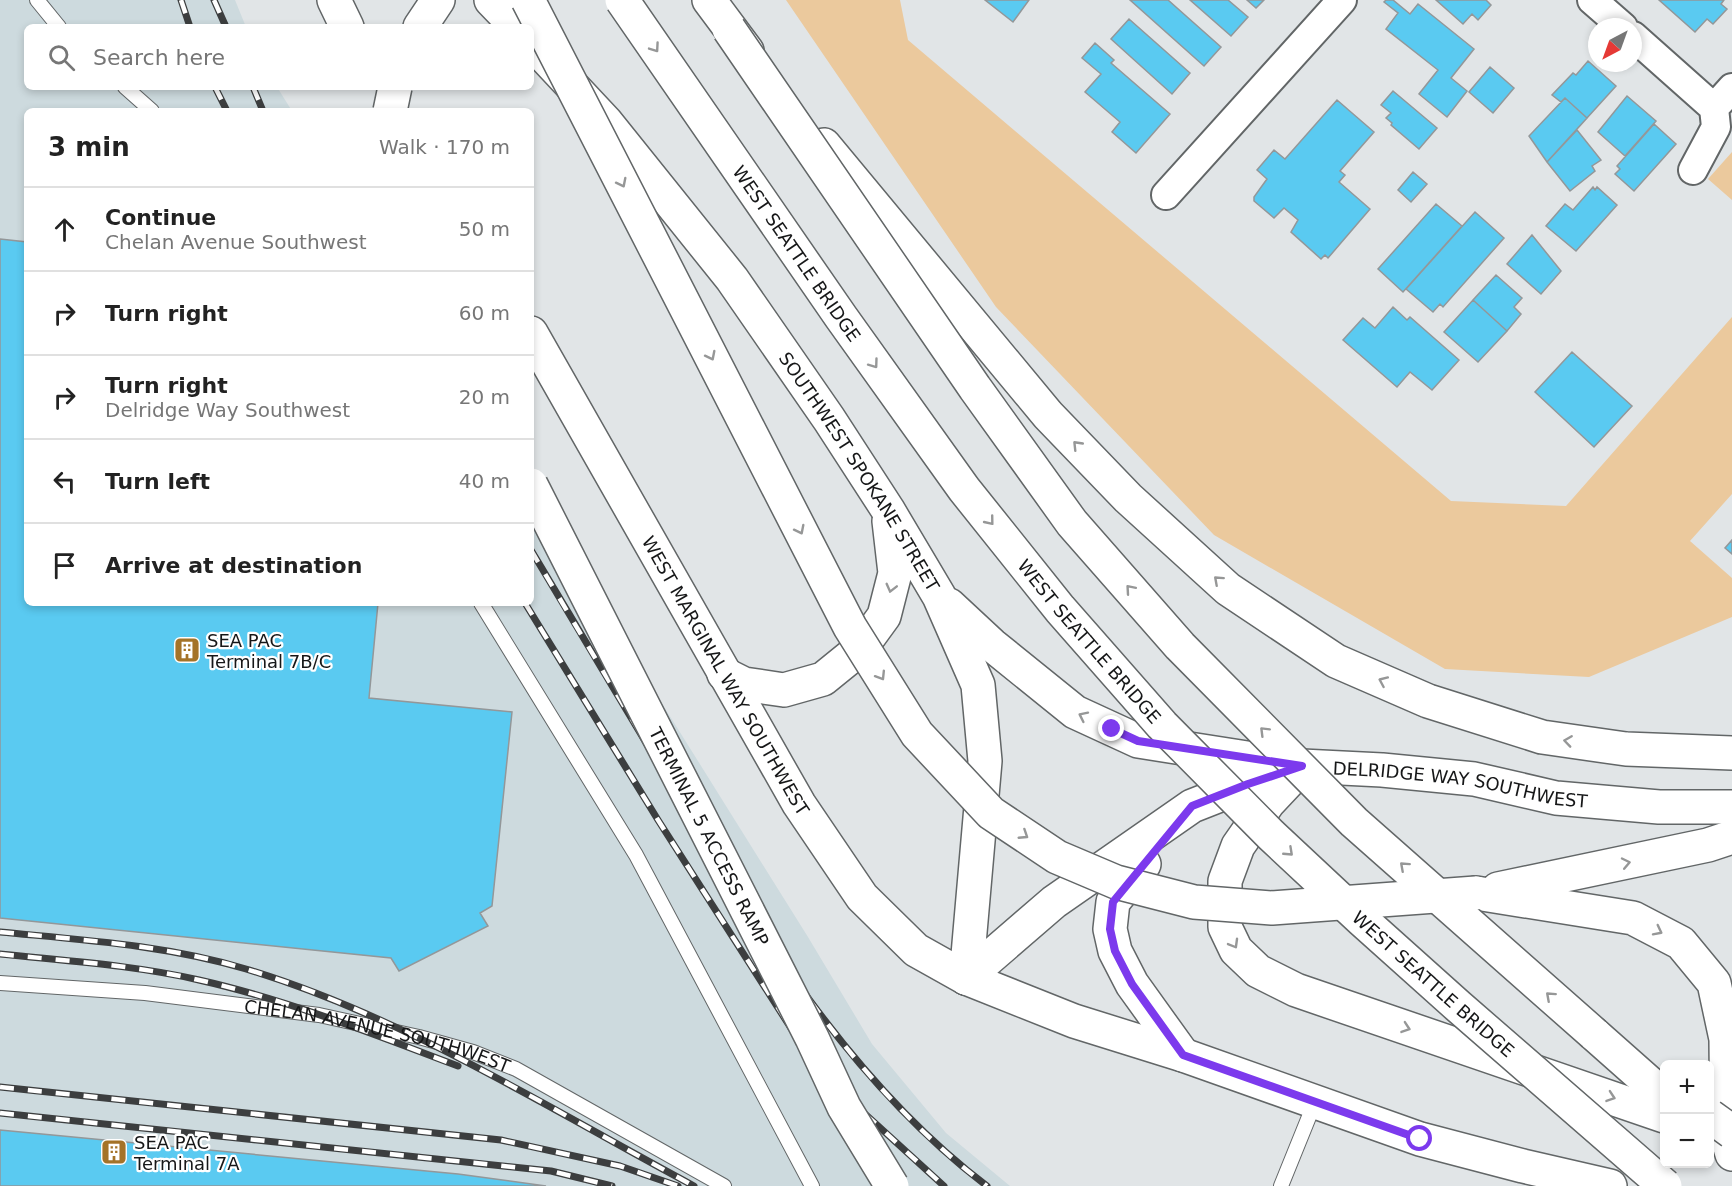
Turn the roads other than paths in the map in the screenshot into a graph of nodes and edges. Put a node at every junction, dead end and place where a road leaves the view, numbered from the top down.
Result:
1 (38, 0) edge
2 (334, 0) edge
3 (438, 0) edge
4 (491, 0) edge
5 (528, 0) edge
6 (622, 0) edge
7 (709, 0) edge
8 (1342, 0) edge
9 (1592, 0) edge
10 (1613, 18) edge
11 (57, 24) edge
12 (346, 24) edge
13 (422, 24) edge
14 (514, 24) edge
15 (729, 29) junction
16 (1642, 42) edge
17 (534, 45) edge
18 (128, 90) edge
19 (385, 90) edge
20 (394, 90) edge
21 (1723, 98) edge
22 (148, 108) edge
23 (391, 108) edge
24 (396, 108) edge
25 (1693, 170) dead end
26 (1167, 195) dead end
27 (534, 338) edge
28 (534, 490) edge
29 (888, 510) junction
30 (939, 596) junction
31 (482, 606) edge
32 (724, 674) junction
33 (1732, 740) edge
34 (1626, 749) junction
35 (1732, 753) edge
36 (1302, 766) junction
37 (1192, 806) junction
38 (1732, 807) edge
39 (1732, 837) edge
40 (1476, 893) junction
41 (966, 978) junction
42 (0, 983) edge
43 (1594, 1034) junction
44 (1729, 1047) edge
45 (1183, 1055) junction
46 (1660, 1080) edge
47 (1660, 1092) edge
48 (1315, 1102) junction
49 (1660, 1114) edge
50 (1723, 1137) edge
51 (1580, 1182) edge
52 (724, 1186) edge
53 (812, 1186) edge
54 (892, 1186) edge
55 (1281, 1186) edge
56 (1610, 1186) edge
57 (1665, 1186) edge

1 - 11 lane
2 - 12 main road
3 - 13 main road
4 - 14 main road
5 -> 40 main road, bridge
6 -> 57 main road, WEST SEATTLE BRIDGE, bridge
7 - 15 main road
8 - 26 street
9 - 10 street
34 -> 15 main road, bridge
43 -> 15 main road, bridge
16 - 21 street
17 - 29 main road, SOUTHWEST SPOKANE STREET
18 - 22 lane
19 - 24 main road
20 - 23 main road, bridge
21 - 25 street
27 - 32 main road, WEST MARGINAL WAY SOUTHWEST
28 - 54 main road, TERMINAL 5 ACCESS RAMP, bridge
29 - 30 main road, SOUTHWEST SPOKANE STREET
29 -> 32 main road
36 -> 30 main road
30 - 41 main road, SOUTHWEST SPOKANE STREET
31 - 53 lane
32 - 41 main road, WEST MARGINAL WAY SOUTHWEST
33 - 34 main road
34 - 35 main road
36 - 37 main road, DELRIDGE WAY SOUTHWEST
36 - 38 main road, DELRIDGE WAY SOUTHWEST
36 -> 49 main road
37 - 41 main road, DELRIDGE WAY SOUTHWEST
37 - 45 main road
40 -> 39 main road
40 -> 44 main road
41 - 45 main road
42 - 52 lane, CHELAN AVENUE SOUTHWEST
43 - 46 main road
43 - 47 main road
44 - 50 main road
45 - 48 main road
48 - 51 main road
48 - 55 lane
51 - 56 main road

